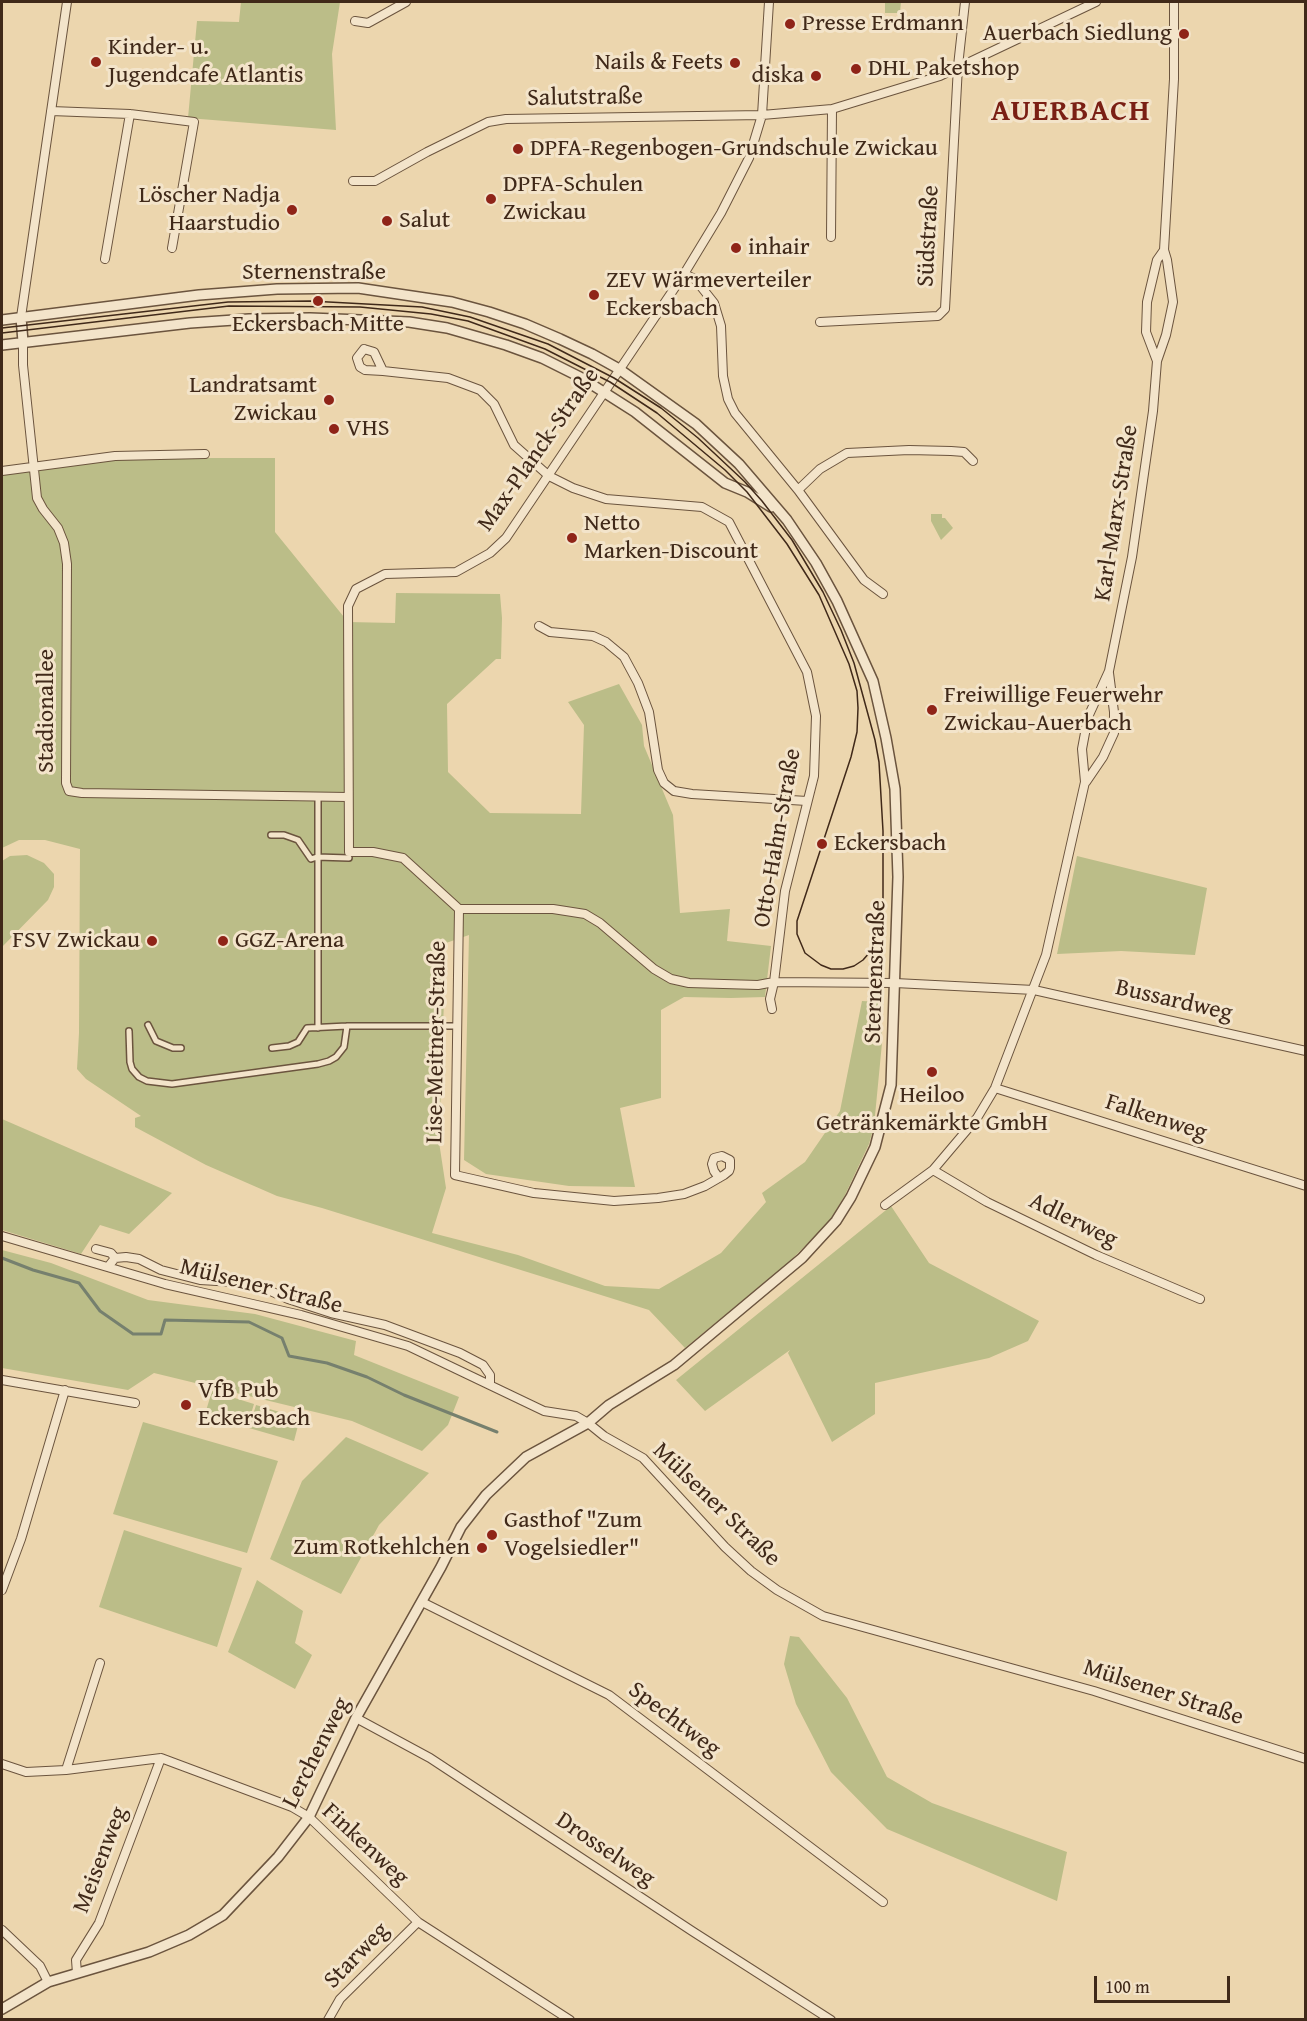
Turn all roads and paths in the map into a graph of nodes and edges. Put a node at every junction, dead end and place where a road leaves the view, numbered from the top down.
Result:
1 (67, 2) edge
2 (406, 2) edge
3 (769, 2) edge
4 (965, 2) edge
5 (1096, 2) edge
6 (1174, 2) edge
7 (355, 21) dead end
8 (958, 66) junction
9 (832, 109) junction
10 (51, 111) junction
11 (130, 114) junction
12 (762, 115) junction
13 (354, 181) dead end
14 (831, 237) dead end
15 (172, 248) dead end
16 (1164, 250) junction
17 (105, 259) dead end
18 (684, 274) junction
19 (21, 317) junction
20 (2, 320) edge
21 (820, 322) dead end
22 (23, 342) junction
23 (2, 345) edge
24 (1157, 361) junction
25 (619, 369) junction
26 (383, 372) dead end
27 (605, 391) junction
28 (205, 454) dead end
29 (973, 461) dead end
30 (33, 467) junction
31 (2, 471) edge
32 (549, 476) junction
33 (798, 489) junction
34 (787, 520) junction
35 (883, 594) dead end
36 (539, 626) dead end
37 (1109, 671) junction
38 (1085, 782) junction
39 (318, 796) junction
40 (348, 797) junction
41 (807, 801) junction
42 (271, 836) dead end
43 (349, 855) junction
44 (317, 857) junction
45 (459, 909) junction
46 (774, 982) junction
47 (895, 983) junction
48 (1034, 990) junction
49 (772, 1009) dead end
50 (148, 1025) dead end
51 (346, 1026) junction
52 (457, 1026) junction
53 (318, 1028) junction
54 (129, 1031) dead end
55 (180, 1048) dead end
56 (272, 1048) dead end
57 (1305, 1050) edge
58 (995, 1088) junction
59 (933, 1170) junction
60 (719, 1178) dead end
61 (1305, 1186) edge
62 (885, 1205) dead end
63 (2, 1236) edge
64 (96, 1249) dead end
65 (115, 1258) junction
66 (108, 1267) junction
67 (1200, 1299) dead end
68 (2, 1380) edge
69 (490, 1384) junction
70 (65, 1390) junction
71 (135, 1403) dead end
72 (588, 1423) junction
73 (2, 1590) edge
74 (422, 1602) junction
75 (100, 1663) dead end
76 (356, 1718) junction
77 (161, 1758) junction
78 (1305, 1759) edge
79 (2, 1764) edge
80 (66, 1770) junction
81 (309, 1817) junction
82 (883, 1902) dead end
83 (418, 1922) junction
84 (2, 1930) edge
85 (77, 1973) junction
86 (48, 1982) junction
87 (2, 2009) edge
88 (328, 2019) edge
89 (570, 2019) edge
90 (831, 2019) edge

1 - 10 street
2 - 7 street
3 - 12 street, Max-Planck-Straße
4 - 8 street, Südstraße
5 - 8 street, Salutstraße
6 - 16 street, Karl-Marx-Straße
8 - 9 street, Salutstraße
8 - 21 street, Südstraße
9 - 12 street, Salutstraße
9 - 14 street
10 - 11 street
10 - 19 street
11 - 15 street
11 - 17 street
12 - 13 street, Salutstraße
12 - 18 street, Max-Planck-Straße
16 - 24 street, Karl-Marx-Straße
16 - 24 street, Karl-Marx-Straße
18 - 25 street, Max-Planck-Straße
18 - 33 street
19 - 20 street, Sternenstraße
19 - 22 street
19 - 25 street, Sternenstraße
22 - 23 street, Sternenstraße
22 - 27 street, Sternenstraße
22 - 30 street
24 - 37 street, Karl-Marx-Straße
25 - 27 street, Max-Planck-Straße
25 - 34 street, Sternenstraße
26 - 32 street, Otto-Hahn-Straße
27 - 32 street, Max-Planck-Straße
27 - 34 street, Sternenstraße
28 - 30 street
29 - 33 street
30 - 31 street
30 - 39 street, Stadionallee
32 - 40 street, Max-Planck-Straße
32 - 41 street, Otto-Hahn-Straße
33 - 35 street
34 - 47 street, Sternenstraße
36 - 41 street
37 - 38 street, Karl-Marx-Straße
37 - 38 street, Karl-Marx-Straße
38 - 48 street, Karl-Marx-Straße
39 - 40 street, Stadionallee
39 - 44 street
40 - 43 street, Max-Planck-Straße
41 - 46 street, Otto-Hahn-Straße
42 - 44 street
43 - 44 street
43 - 45 street
44 - 53 street
45 - 46 street, Bussardweg
45 - 52 street, Lise-Meitner-Straße
46 - 47 street, Bussardweg
46 - 49 street, Otto-Hahn-Straße
47 - 48 street, Bussardweg
47 - 72 street, Sternenstraße
48 - 57 street, Bussardweg
48 - 58 street, Karl-Marx-Straße
50 - 55 street
51 - 52 street
51 - 53 street
51 - 54 street
52 - 60 street, Lise-Meitner-Straße
53 - 56 street
58 - 59 street, Karl-Marx-Straße
58 - 61 street, Falkenweg
59 - 62 street, Karl-Marx-Straße
59 - 67 street, Adlerweg
63 - 66 street, Mülsener Straße
64 - 65 street
65 - 66 street
65 - 69 street
66 - 69 street, Mülsener Straße
68 - 70 street
69 - 72 street, Mülsener Straße
70 - 71 street
70 - 73 street
72 - 74 street, Lerchenweg
72 - 78 street, Mülsener Straße
74 - 76 street, Lerchenweg
74 - 82 street, Spechtweg
75 - 80 street
76 - 81 street, Lerchenweg
76 - 90 street, Drosselweg
77 - 80 street, Finkenweg
77 - 81 street, Finkenweg
77 - 85 street, Meisenweg
79 - 80 street, Finkenweg
81 - 83 street, Finkenweg
81 - 85 street, Lerchenweg
83 - 88 street, Starweg
83 - 89 street, Finkenweg
84 - 86 street
85 - 86 street, Lerchenweg
86 - 87 street, Lerchenweg

